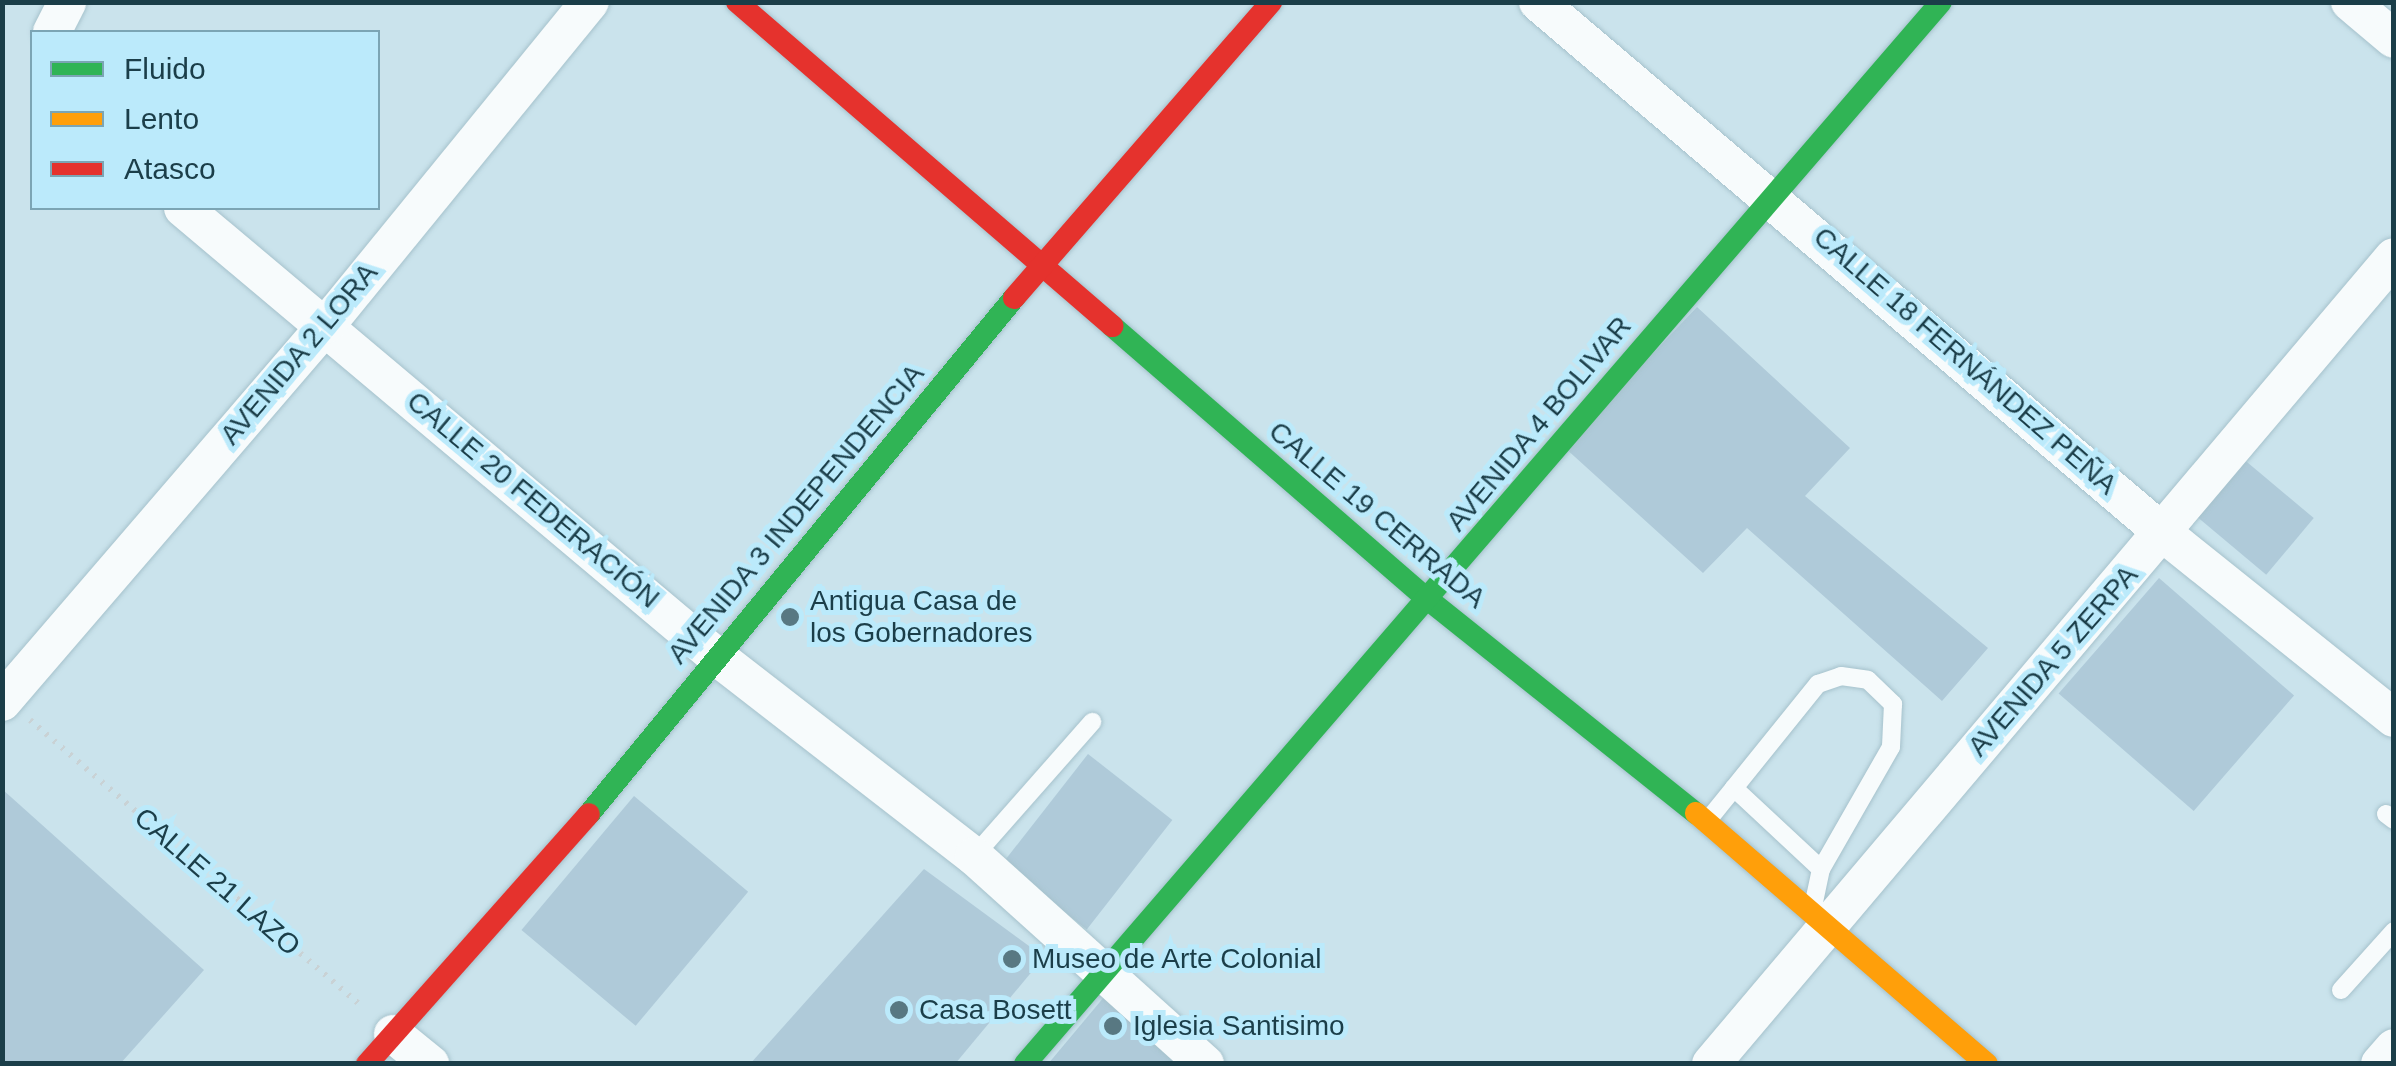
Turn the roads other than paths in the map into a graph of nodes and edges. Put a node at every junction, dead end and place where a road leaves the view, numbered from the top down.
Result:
1 (67, 2) edge
2 (590, 2) edge
3 (737, 2) edge
4 (1271, 2) edge
5 (1538, 2) edge
6 (1940, 2) edge
7 (2350, 2) edge
8 (53, 30) edge
9 (2394, 38) edge
10 (1772, 196) junction
11 (185, 210) edge
12 (2394, 258) edge
13 (1040, 267) junction
14 (326, 324) junction
15 (2163, 532) junction
16 (1430, 601) junction
17 (717, 657) junction
18 (4, 700) edge
19 (2394, 718) edge
20 (1092, 722) dead end
21 (1734, 788) junction
22 (1707, 822) junction
23 (974, 856) junction
24 (1821, 869) junction
25 (1820, 919) junction
26 (2394, 931) edge
27 (1106, 973) junction
28 (2341, 990) dead end
29 (392, 1034) junction
30 (2394, 1048) edge
31 (367, 1064) edge
32 (430, 1064) edge
33 (1025, 1064) edge
34 (1205, 1064) edge
35 (1711, 1064) edge
36 (1986, 1064) edge
37 (2380, 1064) edge

1 - 8 street
2 - 14 street, AVENIDA 2 LORA
3 - 13 street, CALLE 19 CERRADA
4 - 13 street, AVENIDA 3 INDEPENDENCIA
5 - 10 street, CALLE 18 FERNÁNDEZ PEÑA
6 - 10 street, AVENIDA 4 BOLIVAR
7 - 9 street
10 - 15 street, CALLE 18 FERNÁNDEZ PEÑA
10 - 16 street, AVENIDA 4 BOLIVAR
11 - 14 street, CALLE 20 FEDERACIÓN
12 - 15 street, AVENIDA 5 ZERPA
13 - 16 street, CALLE 19 CERRADA
13 - 17 street, AVENIDA 3 INDEPENDENCIA
14 - 17 street, CALLE 20 FEDERACIÓN
14 - 18 street, AVENIDA 2 LORA
15 - 19 street, CALLE 18 FERNÁNDEZ PEÑA
15 - 25 street, AVENIDA 5 ZERPA
16 - 22 street, CALLE 19 CERRADA
16 - 27 street, AVENIDA 4 BOLIVAR
17 - 23 street, CALLE 20 FEDERACIÓN
17 - 29 street, AVENIDA 3 INDEPENDENCIA
20 - 23 lane
21 - 22 lane
21 - 24 lane
21 - 24 lane
22 - 25 street, CALLE 19 CERRADA
23 - 27 street, CALLE 20 FEDERACIÓN
24 - 25 lane
25 - 35 street, AVENIDA 5 ZERPA
25 - 36 street, CALLE 19 CERRADA
26 - 28 lane
27 - 33 street, AVENIDA 4 BOLIVAR
27 - 34 street, CALLE 20 FEDERACIÓN
29 - 31 street, AVENIDA 3 INDEPENDENCIA
29 - 32 street
30 - 37 street

